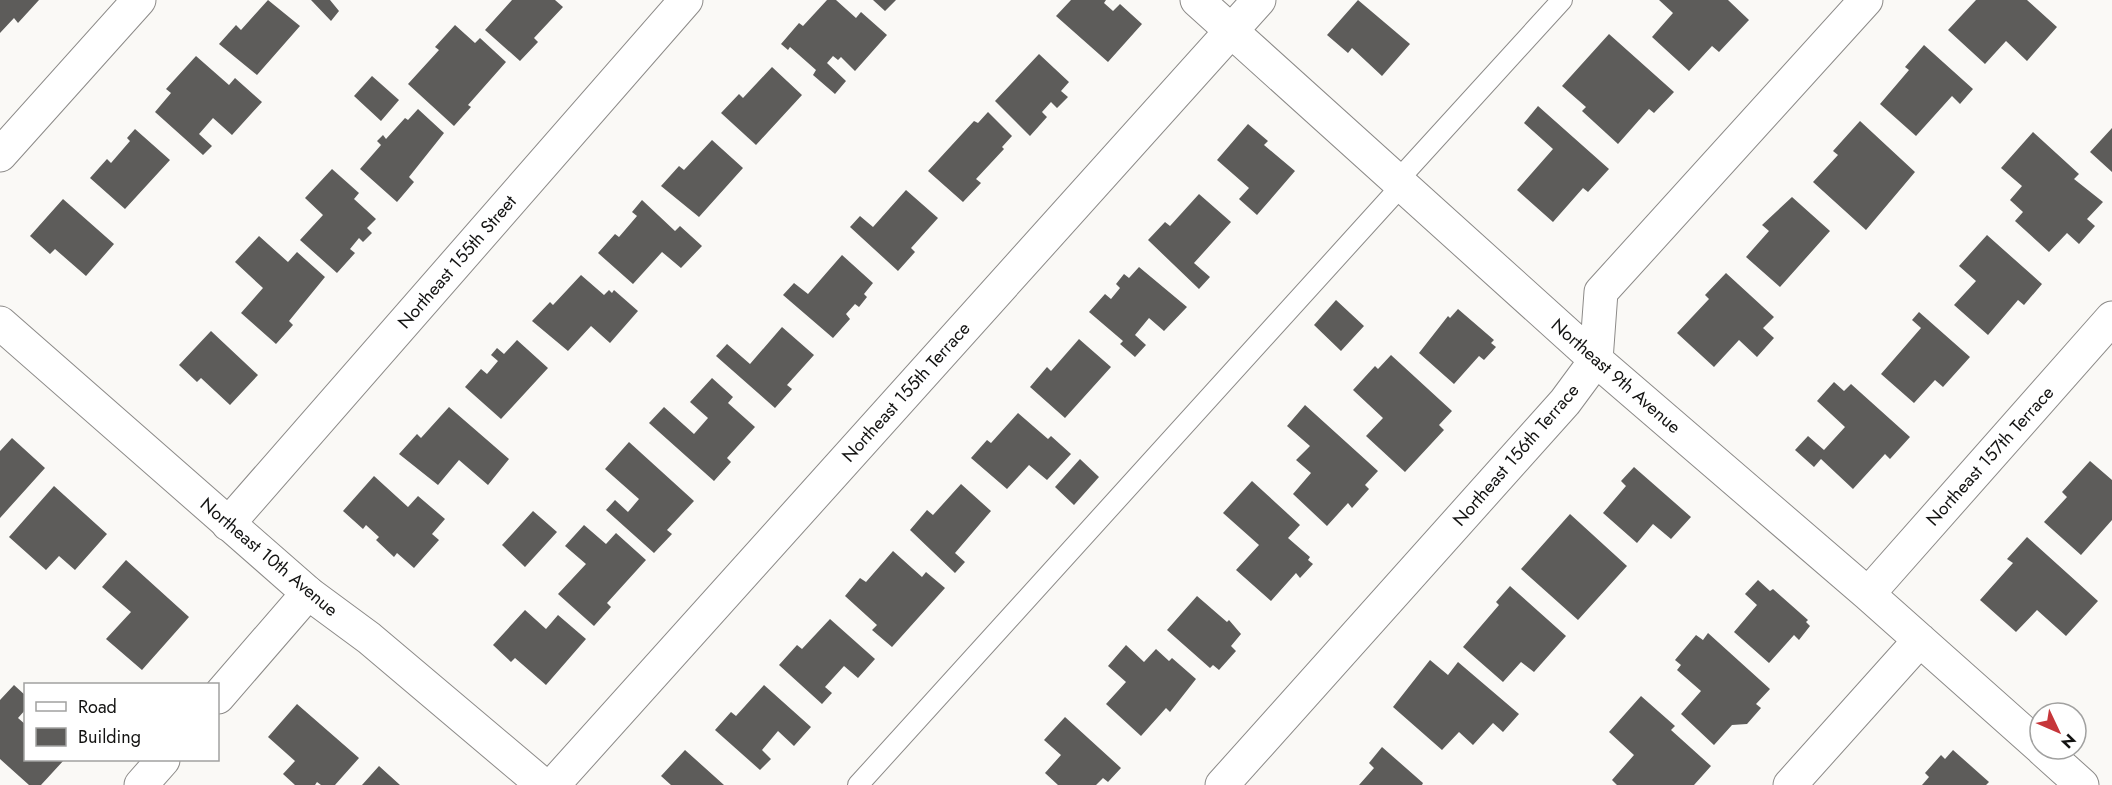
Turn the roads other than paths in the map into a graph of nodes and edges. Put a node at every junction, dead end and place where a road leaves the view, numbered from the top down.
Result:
1 (139, 0) edge
2 (686, 0) edge
3 (1197, 0) edge
4 (1259, 0) edge
5 (1562, 0) edge
6 (1866, 0) edge
7 (1232, 30) junction
8 (0, 155) edge
9 (1400, 182) junction
10 (2112, 318) edge
11 (0, 323) edge
12 (1596, 360) junction
13 (228, 524) junction
14 (308, 593) junction
15 (1868, 594) junction
16 (1920, 640) junction
17 (219, 696) edge
18 (2028, 736) edge
19 (161, 761) edge
20 (2055, 761) edge
21 (141, 785) edge
22 (543, 785) edge
23 (554, 785) edge
24 (858, 785) edge
25 (1222, 785) edge
26 (1790, 785) edge
27 (2082, 785) edge

1 - 8 street
2 - 13 street, Northeast 155th Street
3 - 7 street, Northeast 9th Avenue
4 - 7 street, Northeast 155th Terrace
5 - 9 lane
6 - 12 street
7 - 9 street, Northeast 9th Avenue
7 - 23 street, Northeast 155th Terrace
9 - 12 street, Northeast 9th Avenue
9 - 24 lane
10 - 15 street, Northeast 157th Terrace
11 - 13 street, Northeast 10th Avenue
12 - 15 street, Northeast 9th Avenue
12 - 25 street, Northeast 156th Terrace
13 - 14 street, Northeast 10th Avenue
14 - 17 street
14 - 22 street, Northeast 10th Avenue
15 - 16 street, Northeast 9th Avenue
16 - 18 street, Northeast 9th Avenue
16 - 26 street
19 - 21 street
20 - 27 street, Northeast 9th Avenue

